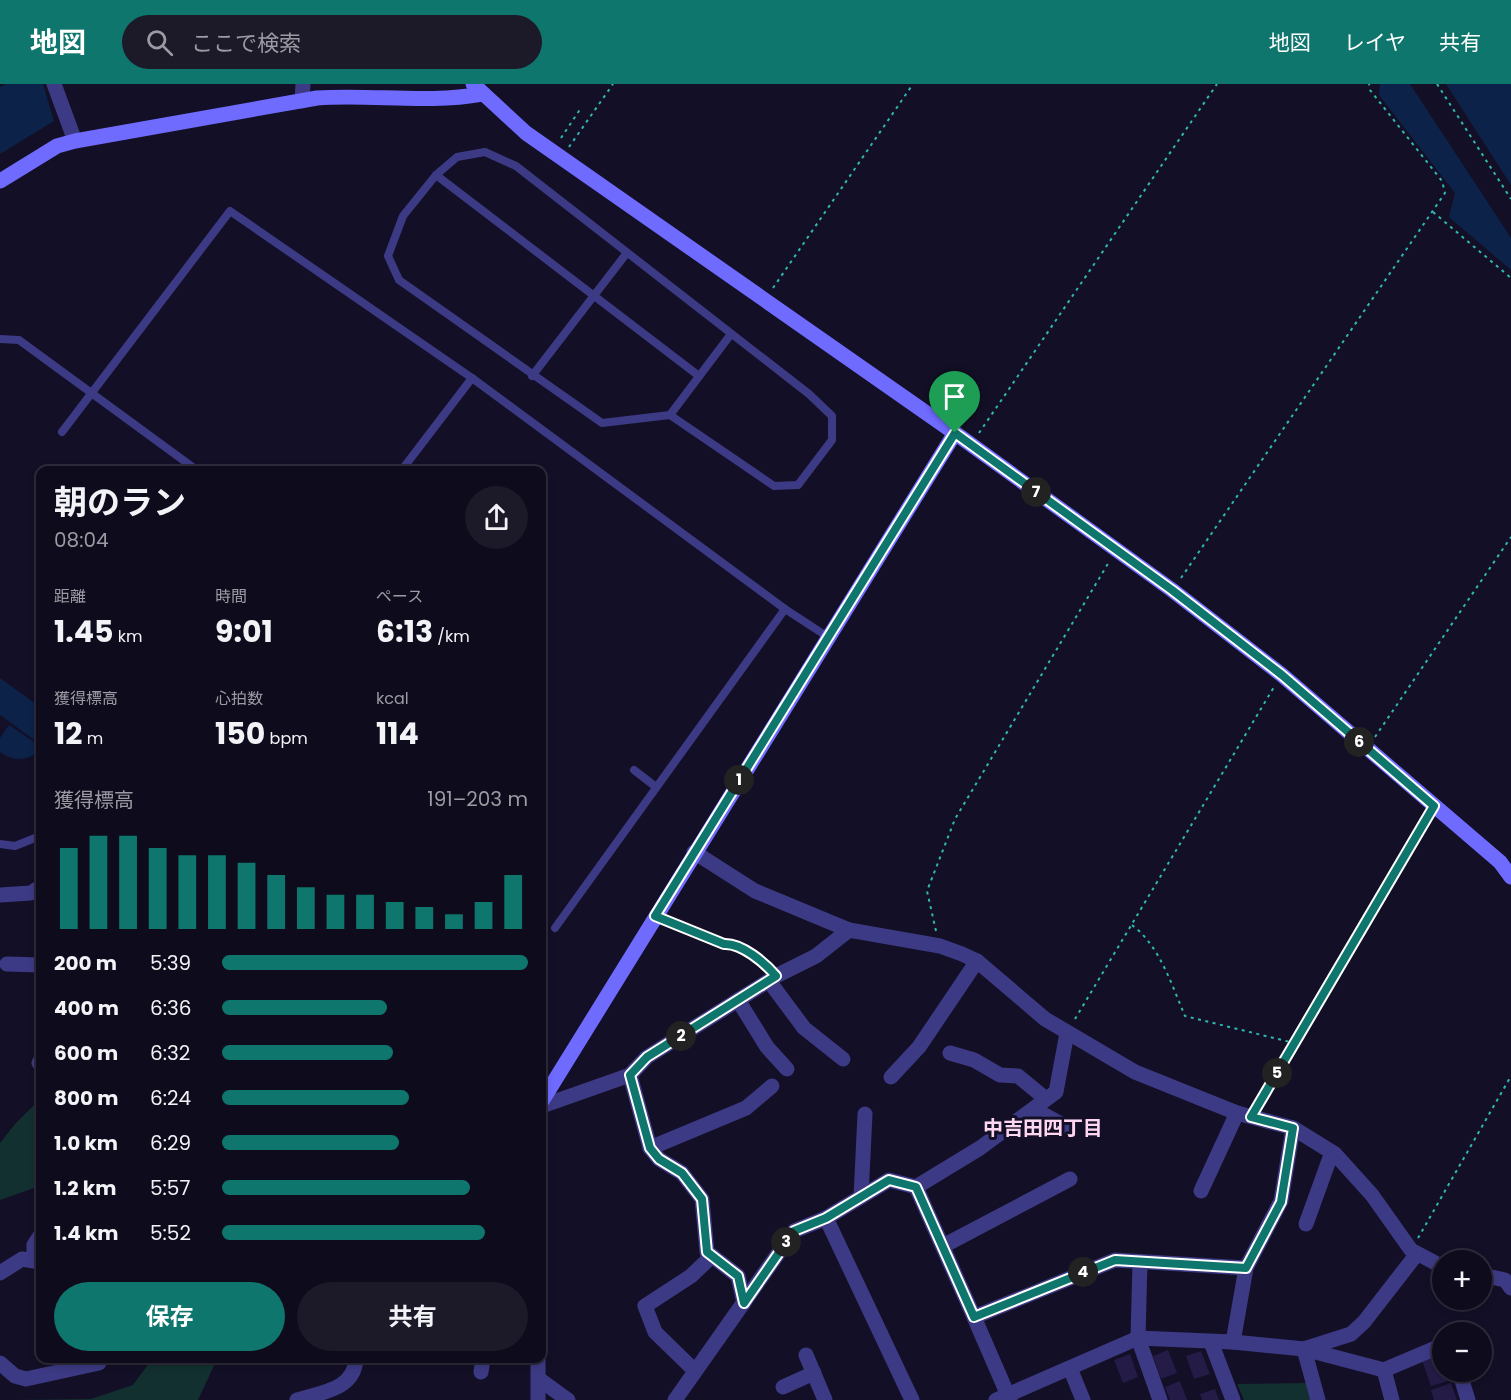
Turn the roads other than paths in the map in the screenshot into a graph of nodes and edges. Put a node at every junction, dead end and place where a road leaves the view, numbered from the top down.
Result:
1 (54, 84) edge
2 (303, 84) edge
3 (478, 89) edge
4 (302, 100) junction
5 (75, 141) junction
6 (436, 176) junction
7 (0, 181) edge
8 (626, 254) junction
9 (594, 295) junction
10 (731, 334) junction
11 (0, 339) edge
12 (532, 376) junction
13 (699, 376) junction
14 (472, 378) junction
15 (91, 394) junction
16 (670, 415) junction
17 (62, 432) dead end
18 (955, 433) junction
19 (191, 466) edge
20 (405, 466) edge
21 (785, 609) junction
22 (828, 637) junction
23 (634, 770) dead end
24 (656, 787) junction
25 (36, 838) edge
26 (0, 844) edge
27 (694, 852) junction
28 (1511, 877) edge
29 (36, 890) edge
30 (0, 895) edge
31 (555, 928) dead end
32 (849, 930) junction
33 (977, 962) junction
34 (7, 964) dead end
35 (36, 965) edge
36 (772, 979) junction
37 (738, 1000) junction
38 (1067, 1033) junction
39 (950, 1053) dead end
40 (843, 1059) dead end
41 (787, 1069) dead end
42 (630, 1075) junction
43 (891, 1077) dead end
44 (772, 1086) dead end
45 (546, 1094) edge
46 (1040, 1104) junction
47 (546, 1105) edge
48 (865, 1114) dead end
49 (1244, 1115) junction
50 (1293, 1128) junction
51 (1070, 1129) dead end
52 (650, 1148) junction
53 (1332, 1152) junction
54 (1070, 1179) dead end
55 (916, 1187) junction
56 (1201, 1191) dead end
57 (861, 1197) junction
58 (826, 1218) junction
59 (1306, 1224) dead end
60 (36, 1242) edge
61 (942, 1246) junction
62 (1414, 1253) junction
63 (712, 1256) junction
64 (36, 1258) edge
65 (1140, 1262) junction
66 (1432, 1262) edge
67 (36, 1264) edge
68 (1246, 1268) junction
69 (0, 1272) edge
70 (1492, 1277) edge
71 (1509, 1280) edge
72 (744, 1303) junction
73 (974, 1317) junction
74 (1138, 1338) junction
75 (1211, 1342) junction
76 (1233, 1342) junction
77 (1304, 1349) junction
78 (1432, 1350) edge
79 (806, 1355) dead end
80 (0, 1363) edge
81 (99, 1363) edge
82 (357, 1363) edge
83 (538, 1363) edge
84 (1070, 1368) junction
85 (1384, 1370) junction
86 (695, 1371) junction
87 (814, 1373) junction
88 (538, 1379) junction
89 (1463, 1382) edge
90 (783, 1387) dead end
91 (1004, 1398) edge
92 (297, 1400) edge
93 (538, 1400) edge
94 (568, 1400) edge
95 (675, 1400) edge
96 (825, 1400) edge
97 (912, 1400) edge
98 (1083, 1400) edge
99 (1160, 1400) edge
100 (1233, 1400) edge
101 (1318, 1400) edge
102 (1392, 1400) edge
103 (1468, 1400) edge

1 - 5 street
2 - 4 street
3 - 4 street
3 - 18 street
4 - 5 street
5 - 7 street
6 - 8 lane
6 - 9 lane
6 - 12 lane
8 - 9 lane
8 - 10 lane
9 - 12 lane
9 - 13 lane
10 - 13 lane
10 - 16 lane
11 - 15 lane
12 - 16 lane
13 - 16 lane
14 - 15 lane
14 - 20 lane
14 - 21 lane
15 - 17 lane
15 - 19 lane
18 - 22 street
18 - 28 street
21 - 22 lane
21 - 24 lane
22 - 27 street
23 - 24 lane
24 - 31 lane
25 - 26 lane
27 - 32 street
27 - 45 street
29 - 30 street
32 - 33 street
32 - 36 street
33 - 38 street
33 - 43 street
34 - 35 street
36 - 37 street
36 - 40 street
37 - 41 street
37 - 42 street
38 - 46 street
38 - 49 street
39 - 46 street
42 - 47 street
42 - 52 street
44 - 52 street
46 - 51 street
46 - 55 street
48 - 57 street
49 - 50 street
49 - 56 street
50 - 53 street
50 - 68 street
52 - 63 street
53 - 59 street
53 - 62 street
54 - 61 street
55 - 57 street
55 - 61 street
57 - 58 street
58 - 72 street
58 - 97 street
60 - 64 street
61 - 73 street
62 - 66 street
62 - 77 street
63 - 72 street
63 - 86 street
65 - 68 street
65 - 73 street
65 - 74 street
67 - 69 street
68 - 76 street
70 - 71 street
72 - 86 street
73 - 91 street
74 - 75 street
74 - 84 street
74 - 99 street
75 - 76 street
75 - 100 street
76 - 77 street
77 - 85 street
77 - 101 street
78 - 85 street
79 - 87 street
80 - 81 street
82 - 92 street
83 - 88 street
84 - 91 street
84 - 98 street
85 - 102 street
86 - 95 street
87 - 90 street
87 - 96 street
88 - 93 street
88 - 94 street
89 - 103 street

